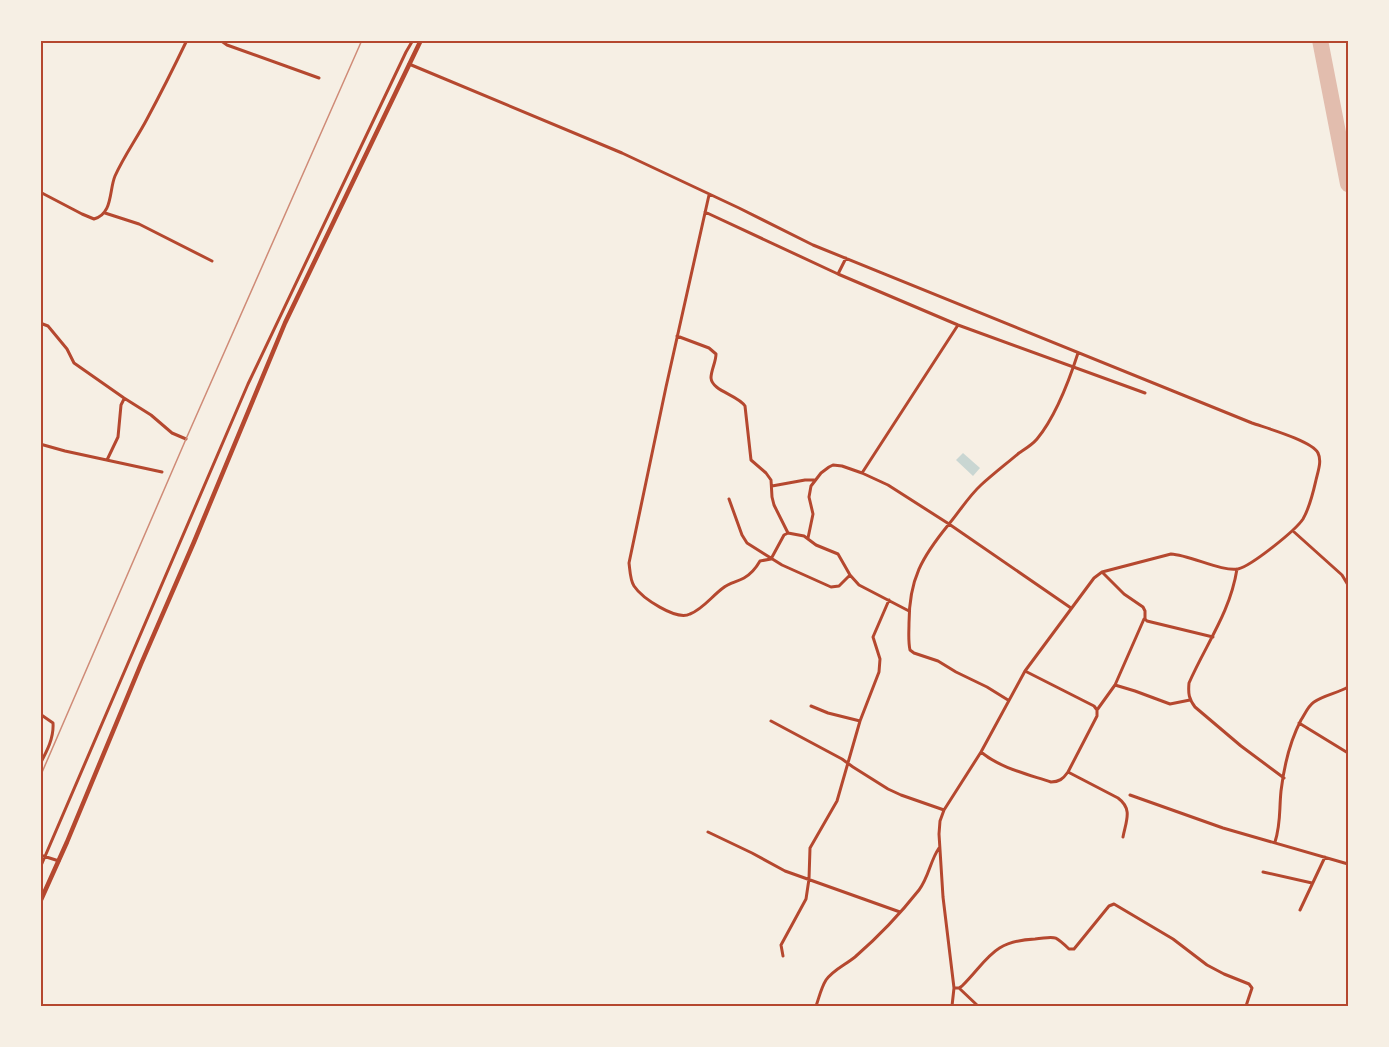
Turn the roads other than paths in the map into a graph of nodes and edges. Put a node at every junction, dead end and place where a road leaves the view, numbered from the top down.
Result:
1 (187, 40) edge
2 (220, 40) edge
3 (413, 40) edge
4 (421, 40) edge
5 (409, 64) junction
6 (319, 78) dead end
7 (40, 192) edge
8 (709, 194) junction
9 (705, 212) junction
10 (105, 213) junction
11 (846, 258) junction
12 (212, 261) dead end
13 (838, 274) junction
14 (40, 323) edge
15 (958, 325) junction
16 (677, 336) junction
17 (1078, 353) junction
18 (1074, 367) junction
19 (1144, 393) dead end
20 (124, 398) junction
21 (186, 439) dead end
22 (40, 444) edge
23 (107, 460) junction
24 (162, 472) dead end
25 (862, 473) junction
26 (814, 480) junction
27 (771, 486) junction
28 (729, 499) dead end
29 (949, 524) junction
30 (1293, 531) junction
31 (788, 533) junction
32 (808, 538) junction
33 (771, 559) junction
34 (1237, 569) junction
35 (1102, 572) junction
36 (850, 575) junction
37 (1348, 585) edge
38 (889, 600) junction
39 (1071, 608) junction
40 (1348, 610) edge
41 (909, 611) junction
42 (1145, 617) junction
43 (1348, 618) edge
44 (1214, 637) junction
45 (1025, 670) junction
46 (1115, 685) junction
47 (1348, 687) edge
48 (1008, 700) junction
49 (1190, 700) junction
50 (811, 706) dead end
51 (1097, 710) junction
52 (40, 714) edge
53 (860, 720) junction
54 (771, 721) dead end
55 (1299, 723) junction
56 (981, 752) junction
57 (1348, 753) edge
58 (847, 763) junction
59 (40, 764) edge
60 (1068, 772) junction
61 (1284, 778) junction
62 (1130, 795) dead end
63 (944, 810) junction
64 (708, 832) dead end
65 (1123, 837) dead end
66 (1275, 842) junction
67 (940, 846) junction
68 (43, 856) edge
69 (1325, 857) junction
70 (59, 861) junction
71 (1348, 864) edge
72 (40, 868) edge
73 (1263, 872) dead end
74 (809, 879) junction
75 (1312, 883) junction
76 (40, 902) edge
77 (1300, 910) dead end
78 (900, 912) junction
79 (783, 956) dead end
80 (957, 988) junction
81 (816, 1006) edge
82 (952, 1006) edge
83 (978, 1006) edge
84 (1246, 1006) edge

1 - 10 street
2 - 6 street
3 - 68 street
4 - 5 highway
5 - 8 street
5 - 70 highway
7 - 10 street
8 - 9 street
8 - 11 street
9 - 13 street
9 - 16 street
10 - 12 street
11 - 13 street
11 - 17 street
13 - 15 street
14 - 20 street
15 - 18 street
15 - 25 street
16 - 27 street
16 - 33 street
17 - 18 street
17 - 30 street
18 - 19 street
18 - 29 street
20 - 21 street
20 - 23 street
22 - 23 street
23 - 24 street
25 - 26 street
25 - 29 street
26 - 27 street
26 - 32 street
27 - 31 street
28 - 33 street
29 - 39 street
29 - 41 street
30 - 34 street
30 - 37 street
31 - 32 street
31 - 33 street
32 - 36 street
33 - 36 street
34 - 35 street
34 - 44 street
35 - 39 street
35 - 42 street
36 - 38 street
38 - 41 street
38 - 53 street
39 - 45 street
40 - 43 street
41 - 48 street
42 - 44 street
42 - 46 street
44 - 49 street
45 - 48 street
45 - 51 street
46 - 49 street
46 - 51 street
47 - 55 street
48 - 56 street
49 - 61 street
50 - 53 street
51 - 60 street
52 - 59 street
53 - 58 street
54 - 58 street
55 - 57 street
55 - 61 street
56 - 60 street
56 - 63 street
58 - 63 street
58 - 74 street
60 - 65 street
61 - 66 street
62 - 66 street
63 - 67 street
64 - 74 street
66 - 69 street
67 - 78 street
67 - 80 street
68 - 70 street
68 - 72 street
69 - 71 street
69 - 75 street
70 - 76 highway
73 - 75 street
74 - 78 street
74 - 79 street
75 - 77 street
78 - 81 street
80 - 82 street
80 - 83 street
80 - 84 street

